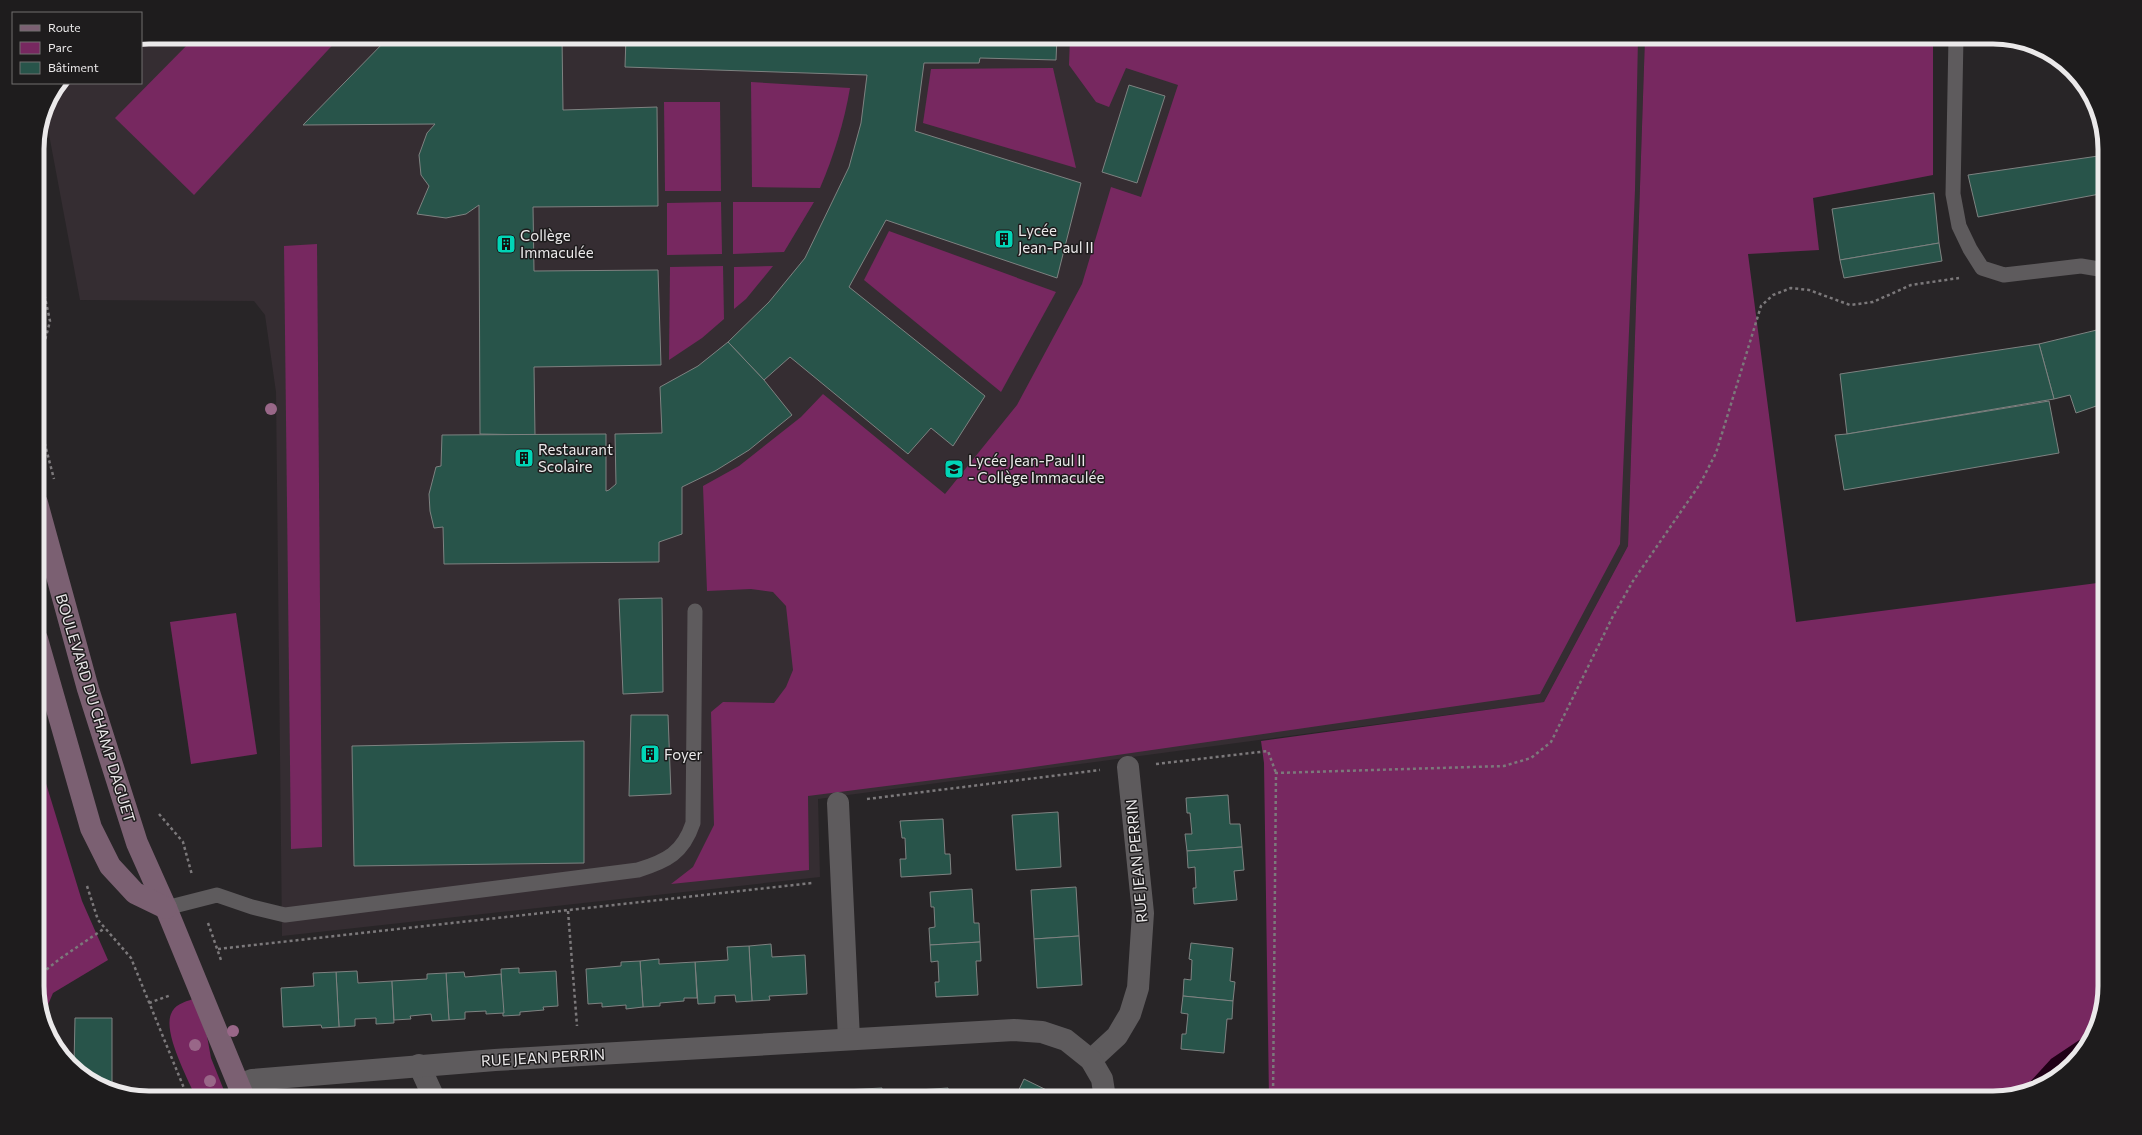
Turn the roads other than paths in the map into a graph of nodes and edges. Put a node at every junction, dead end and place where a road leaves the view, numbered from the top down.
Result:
1 (1956, 44) edge
2 (2098, 269) edge
3 (44, 529) edge
4 (695, 611) dead end
5 (44, 664) edge
6 (1128, 767) road end
7 (838, 803) road end
8 (166, 908) junction
9 (849, 1039) junction
10 (1091, 1060) junction
11 (419, 1065) junction
12 (242, 1091) edge
13 (431, 1091) edge
14 (1104, 1091) edge

1 - 2 lane
3 - 8 street, BOULEVARD DU CHAMP DAGUET
4 - 8 lane
5 - 8 street
6 - 10 street, RUE JEAN PERRIN
7 - 9 street
8 - 12 street, BOULEVARD DU CHAMP DAGUET
9 - 10 street, RUE JEAN PERRIN
9 - 11 street, RUE JEAN PERRIN
10 - 14 street, RUE JEAN PERRIN
11 - 12 street, RUE JEAN PERRIN
11 - 13 street

